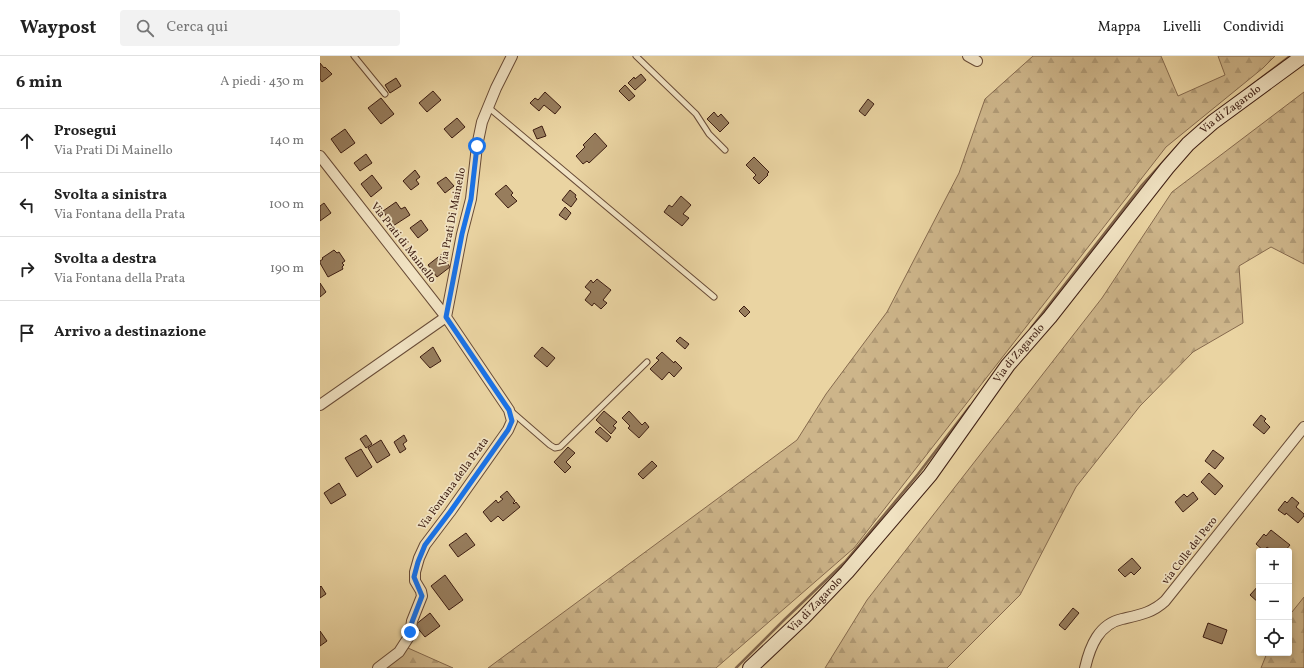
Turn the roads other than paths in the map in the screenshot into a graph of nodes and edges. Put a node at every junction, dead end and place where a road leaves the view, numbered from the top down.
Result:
1 (354, 56) edge
2 (512, 56) edge
3 (636, 56) edge
4 (1303, 56) edge
5 (385, 94) dead end
6 (488, 107) junction
7 (725, 150) dead end
8 (320, 156) edge
9 (714, 297) dead end
10 (446, 317) junction
11 (647, 362) dead end
12 (320, 405) edge
13 (509, 410) junction
14 (1304, 427) edge
15 (378, 668) edge
16 (750, 668) edge
17 (1086, 668) edge

1 - 5 lane
2 - 6 street, Via Prati Di Mainello
3 - 7 lane
4 - 16 main road, Via di Zagarolo
6 - 9 lane
6 - 10 street, Via Prati Di Mainello
8 - 10 street, Via Prati di Mainello
10 - 12 street
10 - 13 street
11 - 13 lane
13 - 15 street, Via Fontana della Prata
14 - 17 street, via Colle del Pero

